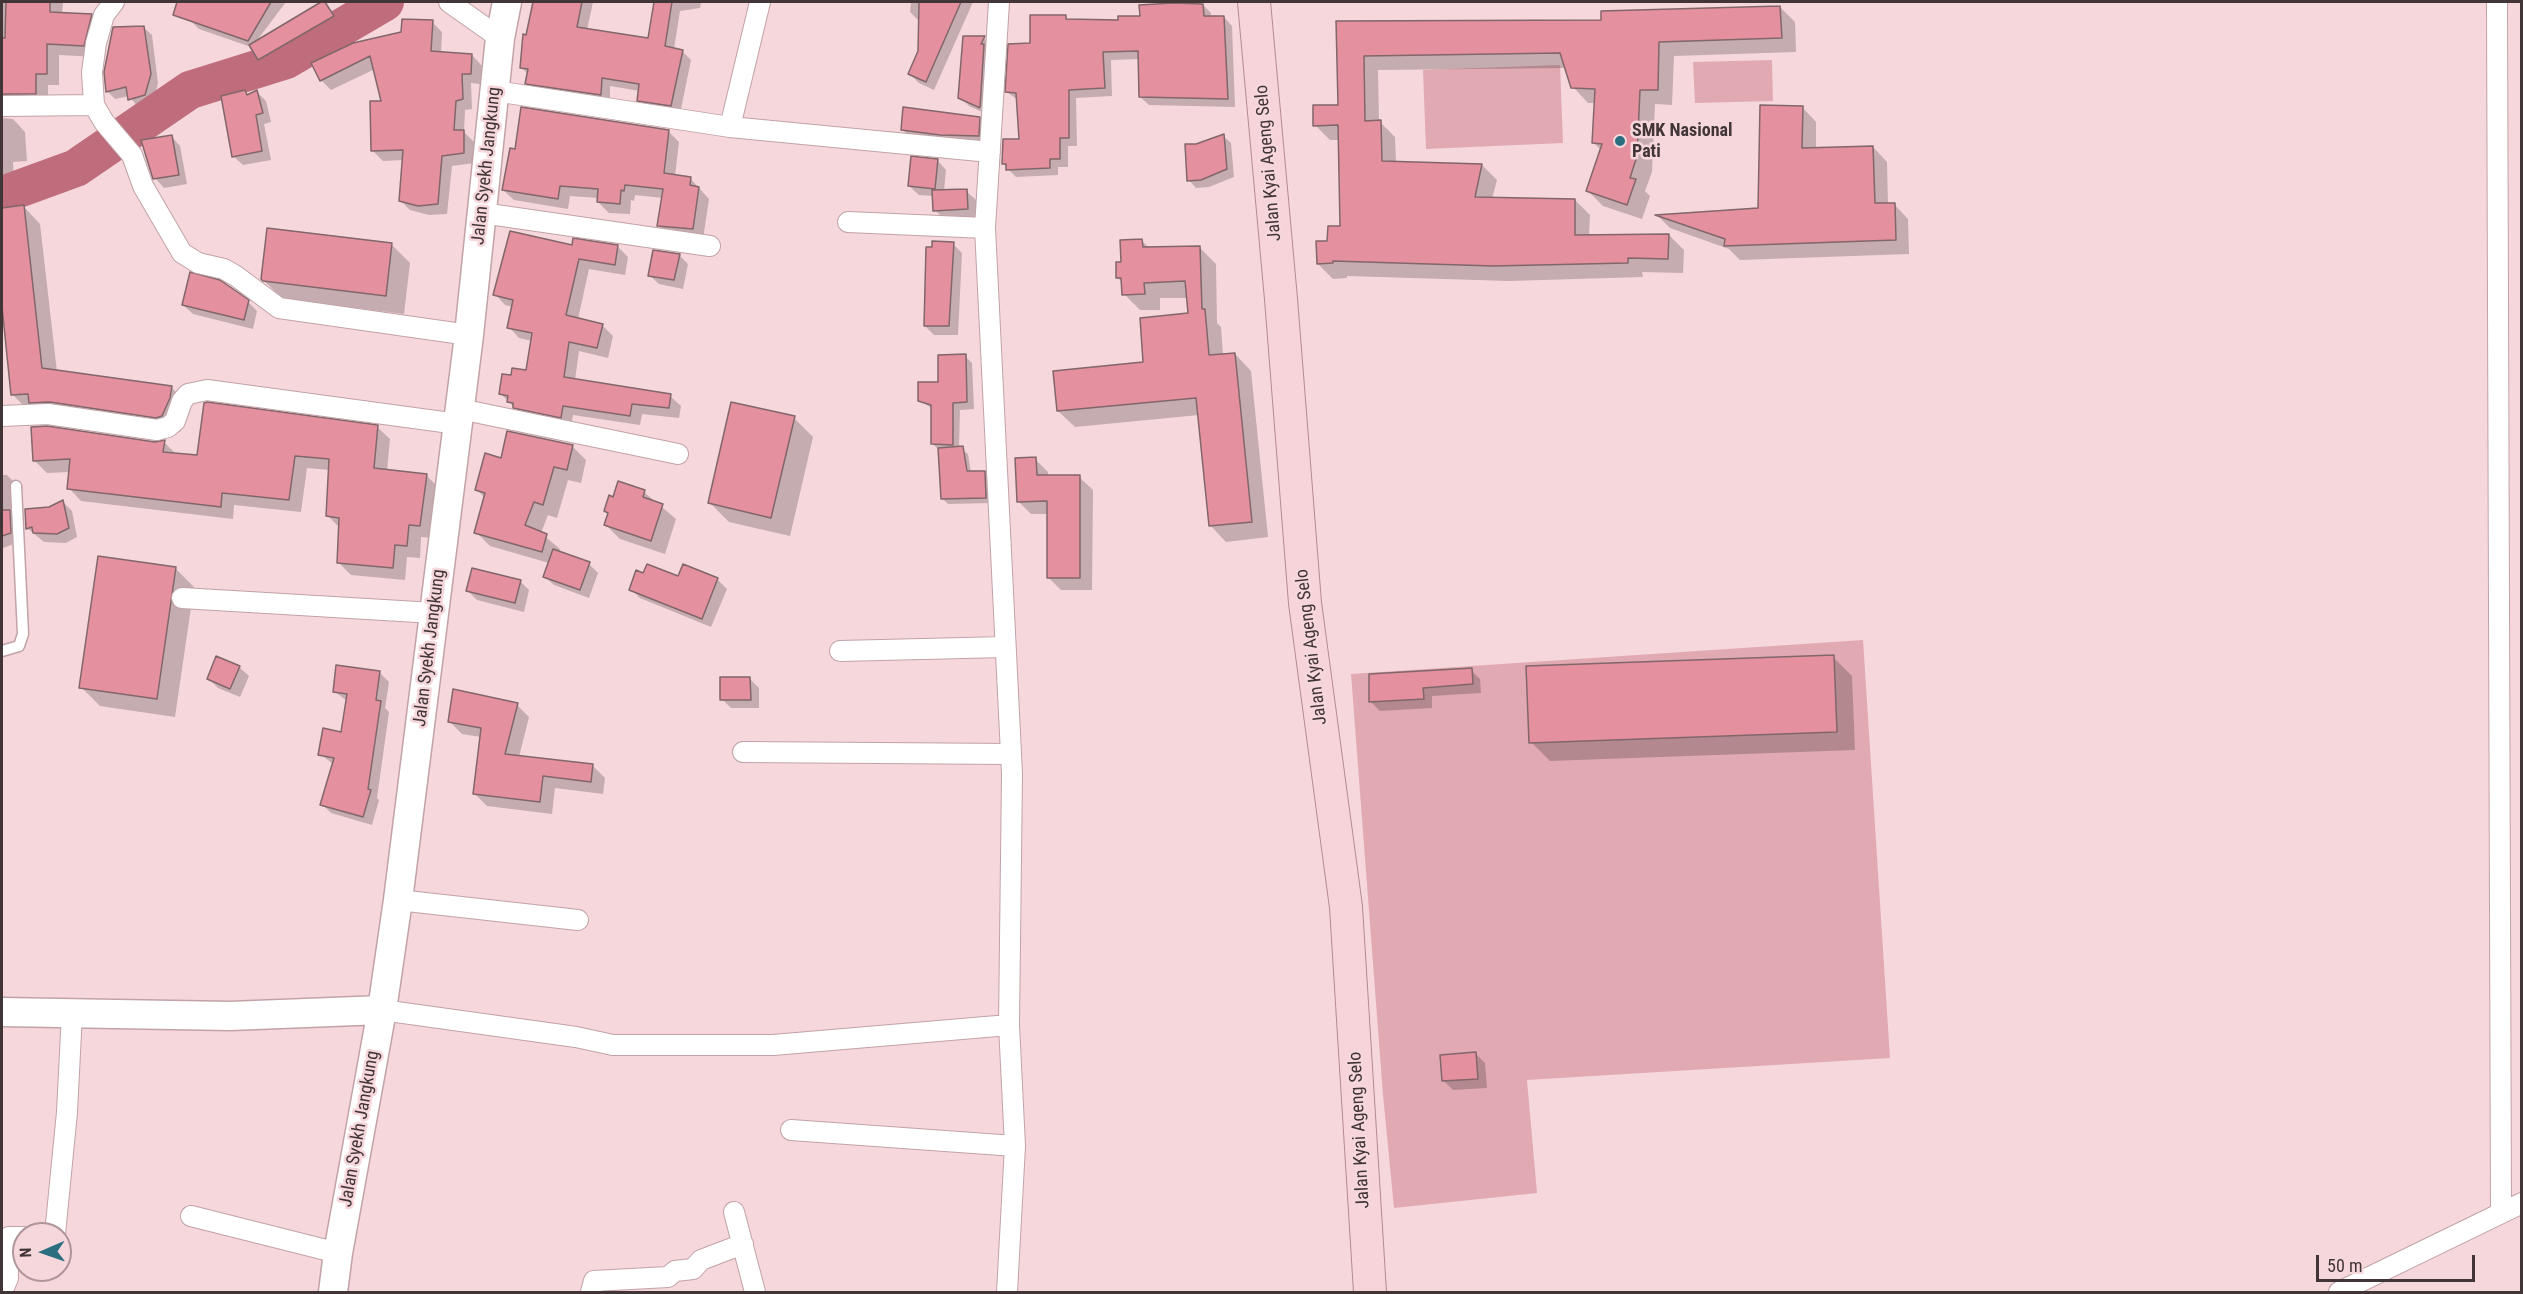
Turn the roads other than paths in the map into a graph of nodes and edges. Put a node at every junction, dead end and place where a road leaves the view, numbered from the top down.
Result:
1 (114, 2) edge
2 (449, 2) edge
3 (507, 2) edge
4 (760, 2) edge
5 (999, 2) edge
6 (1254, 2) edge
7 (2497, 2) edge
8 (500, 38) junction
9 (495, 91) junction
10 (94, 105) junction
11 (2, 106) edge
12 (730, 127) junction
13 (990, 152) junction
14 (482, 213) junction
15 (848, 222) dead end
16 (985, 228) junction
17 (710, 246) dead end
18 (470, 335) junction
19 (2, 416) edge
20 (459, 416) junction
21 (678, 454) dead end
22 (16, 486) dead end
23 (182, 598) dead end
24 (434, 613) junction
25 (1005, 646) junction
26 (2, 651) edge
27 (840, 651) dead end
28 (743, 752) dead end
29 (1010, 753) junction
30 (398, 900) junction
31 (578, 920) dead end
32 (382, 1010) junction
33 (2, 1012) edge
34 (72, 1013) junction
35 (1009, 1025) junction
36 (792, 1130) dead end
37 (1015, 1146) junction
38 (2522, 1203) edge
39 (734, 1212) dead end
40 (2501, 1213) junction
41 (191, 1216) dead end
42 (56, 1222) edge
43 (2, 1242) edge
44 (742, 1244) junction
45 (338, 1253) junction
46 (2, 1293) edge
47 (333, 1293) edge
48 (591, 1293) edge
49 (755, 1293) edge
50 (1007, 1293) edge
51 (1370, 1293) edge
52 (2339, 1293) edge

1 - 10 street
2 - 8 street
3 - 8 main road, Jalan Syekh Jangkung
4 - 12 street
5 - 13 street
6 - 51 main road, Jalan Kyai Ageng Selo
7 - 40 street
8 - 9 main road, Jalan Syekh Jangkung
9 - 12 street
9 - 14 main road, Jalan Syekh Jangkung
10 - 11 street
10 - 18 street
12 - 13 street
13 - 16 street
14 - 17 street
14 - 18 main road, Jalan Syekh Jangkung
15 - 16 street
16 - 25 street
18 - 20 main road, Jalan Syekh Jangkung
19 - 20 street
20 - 21 street
20 - 24 main road, Jalan Syekh Jangkung
22 - 26 lane
23 - 24 street
24 - 30 main road, Jalan Syekh Jangkung
25 - 27 street
25 - 29 street
28 - 29 street
29 - 35 street
30 - 31 street
30 - 32 main road, Jalan Syekh Jangkung
32 - 34 main road
32 - 35 street
32 - 45 main road, Jalan Syekh Jangkung
33 - 34 main road
34 - 42 street
35 - 37 street
36 - 37 street
37 - 50 street
38 - 40 street
39 - 44 street
40 - 52 street
41 - 45 street
43 - 46 street
44 - 48 street
44 - 49 street
45 - 47 main road, Jalan Syekh Jangkung

